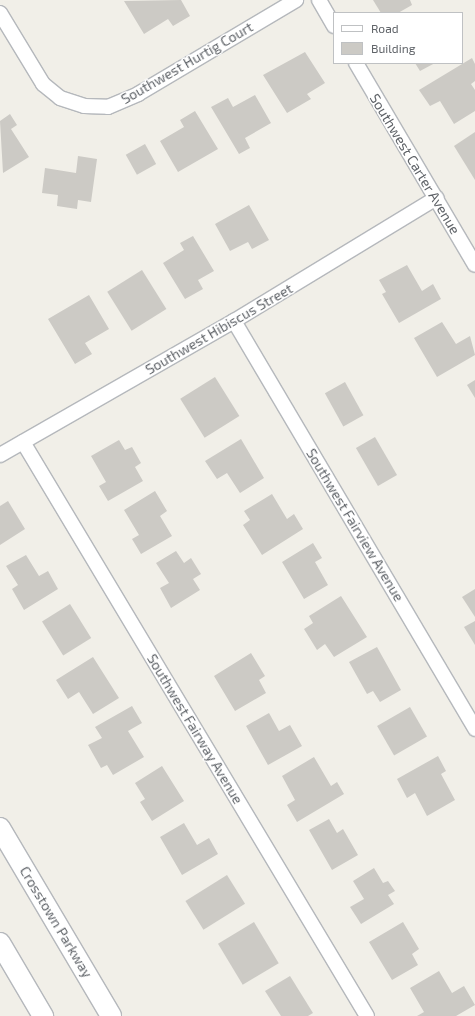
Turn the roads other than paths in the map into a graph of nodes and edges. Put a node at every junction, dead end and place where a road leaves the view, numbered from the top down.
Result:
1 (296, 0) edge
2 (319, 0) edge
3 (0, 13) edge
4 (333, 24) edge
5 (357, 64) edge
6 (436, 198) junction
7 (475, 264) edge
8 (234, 321) junction
9 (23, 442) junction
10 (0, 456) edge
11 (475, 729) edge
12 (0, 828) edge
13 (0, 943) edge
14 (43, 1016) edge
15 (111, 1016) edge
16 (367, 1016) edge

1 - 3 street, Southwest Hurtig Court
2 - 4 street
5 - 6 street, Southwest Carter Avenue
6 - 7 street, Southwest Carter Avenue
6 - 8 street, Southwest Hibiscus Street
8 - 9 street, Southwest Hibiscus Street
8 - 11 street, Southwest Fairview Avenue
9 - 10 street, Southwest Hibiscus Street
9 - 16 street, Southwest Fairway Avenue
12 - 15 main road, Crosstown Parkway
13 - 14 main road

